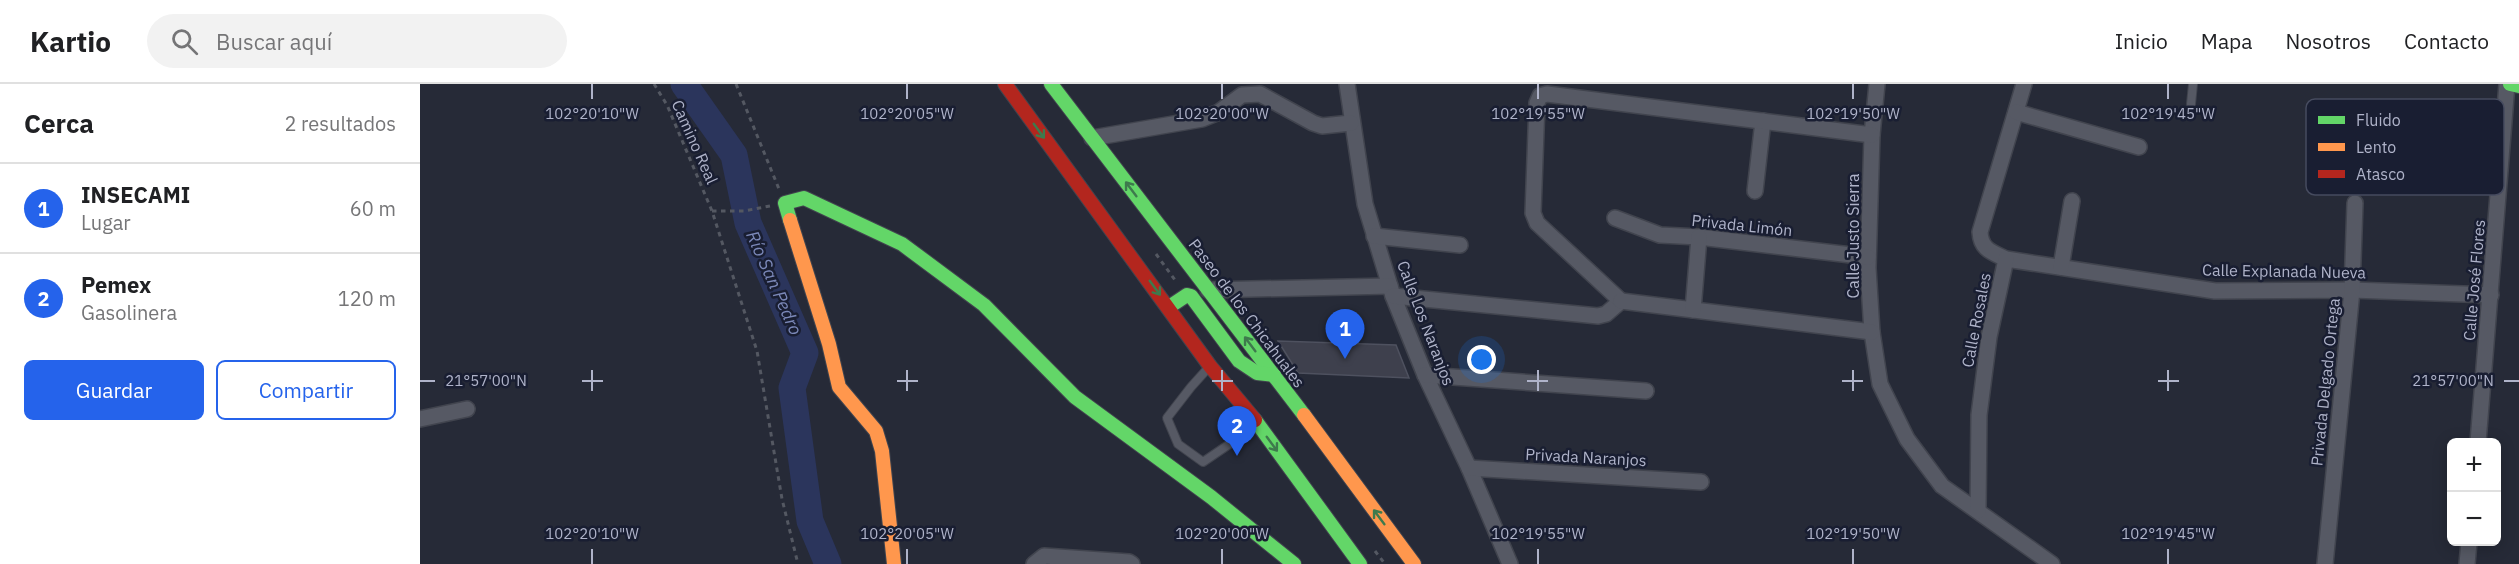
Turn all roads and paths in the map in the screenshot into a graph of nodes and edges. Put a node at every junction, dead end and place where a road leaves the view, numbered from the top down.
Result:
1 (654, 84) edge
2 (736, 84) edge
3 (1005, 84) edge
4 (1051, 84) edge
5 (1347, 84) edge
6 (1876, 84) edge
7 (2024, 84) edge
8 (2193, 84) edge
9 (2509, 84) edge
10 (2519, 86) edge
11 (2191, 104) dead end
12 (2016, 112) junction
13 (1763, 122) junction
14 (1351, 123) junction
15 (1872, 135) junction
16 (1092, 138) junction
17 (2504, 143) edge
18 (2139, 147) dead end
19 (1755, 191) dead end
20 (2500, 195) edge
21 (2072, 201) dead end
22 (785, 203) junction
23 (2355, 203) dead end
24 (712, 211) junction
25 (1615, 218) dead end
26 (1374, 236) junction
27 (1699, 237) junction
28 (1460, 245) dead end
29 (1868, 257) junction
30 (2006, 259) junction
31 (2061, 267) junction
32 (1208, 290) junction
33 (2352, 290) junction
34 (1392, 291) junction
35 (2491, 295) junction
36 (1621, 301) junction
37 (1168, 307) junction
38 (1693, 310) junction
39 (1872, 332) junction
40 (1210, 366) junction
41 (1274, 375) junction
42 (1425, 375) junction
43 (1646, 391) dead end
44 (466, 409) dead end
45 (420, 419) edge
46 (1258, 424) junction
47 (2478, 438) edge
48 (1469, 468) junction
49 (1701, 482) dead end
50 (1978, 512) junction
51 (2469, 546) edge
52 (798, 564) edge
53 (894, 564) edge
54 (1034, 564) edge
55 (1132, 564) edge
56 (1294, 564) edge
57 (1360, 564) edge
58 (1414, 564) edge
59 (1510, 564) edge
60 (2052, 564) edge
61 (2325, 564) edge
62 (2467, 564) edge

1 - 24 path, Camino Real
2 - 22 path
3 -> 37 main road
4 - 16 main road, Paseo de los Chicahuales
5 - 14 street, Calle Los Naranjos
6 - 15 street, Calle Justo Sierra
7 - 12 street, Calle Rosales
8 - 11 lane
9 - 10 main road
9 - 17 street, Calle José Flores
12 - 18 street
12 - 30 street, Calle Rosales
13 - 15 street
13 - 19 street
13 - 36 street
14 - 16 street
14 - 26 street, Calle Los Naranjos
15 - 29 street, Calle Justo Sierra
32 -> 16 main road, Paseo de los Chicahuales
20 - 35 street, Calle José Flores
21 - 31 street
22 - 24 path
22 - 53 main road
22 - 56 main road
23 - 33 street, Privada Delgado Ortega
24 - 52 path, Camino Real
25 - 27 street, Privada Limón
26 - 28 street
26 - 34 street, Calle Los Naranjos
27 - 29 street, Privada Limón
27 - 38 street
29 - 39 street, Calle Justo Sierra
30 - 31 street, Calle Explanada Nueva
30 - 50 street, Calle Rosales
31 - 33 street, Calle Explanada Nueva
32 - 34 street
41 -> 32 main road, Paseo de los Chicahuales
33 - 35 street, Calle Explanada Nueva
33 - 61 street, Privada Delgado Ortega
34 - 36 street
34 - 42 street, Calle Los Naranjos
35 - 47 street, Calle José Flores
36 - 38 street
37 - 40 main road
37 - 41 main road
38 - 39 street
39 - 50 street, Calle Justo Sierra
40 - 46 main road
40 - 46 lane
58 -> 41 main road, Paseo de los Chicahuales
42 - 43 street
42 - 48 street, Calle Los Naranjos
44 - 45 street
46 -> 57 main road
48 - 49 street, Privada Naranjos
48 - 59 street, Calle Los Naranjos
50 - 60 street, Calle Justo Sierra
51 - 62 street
54 - 55 street

